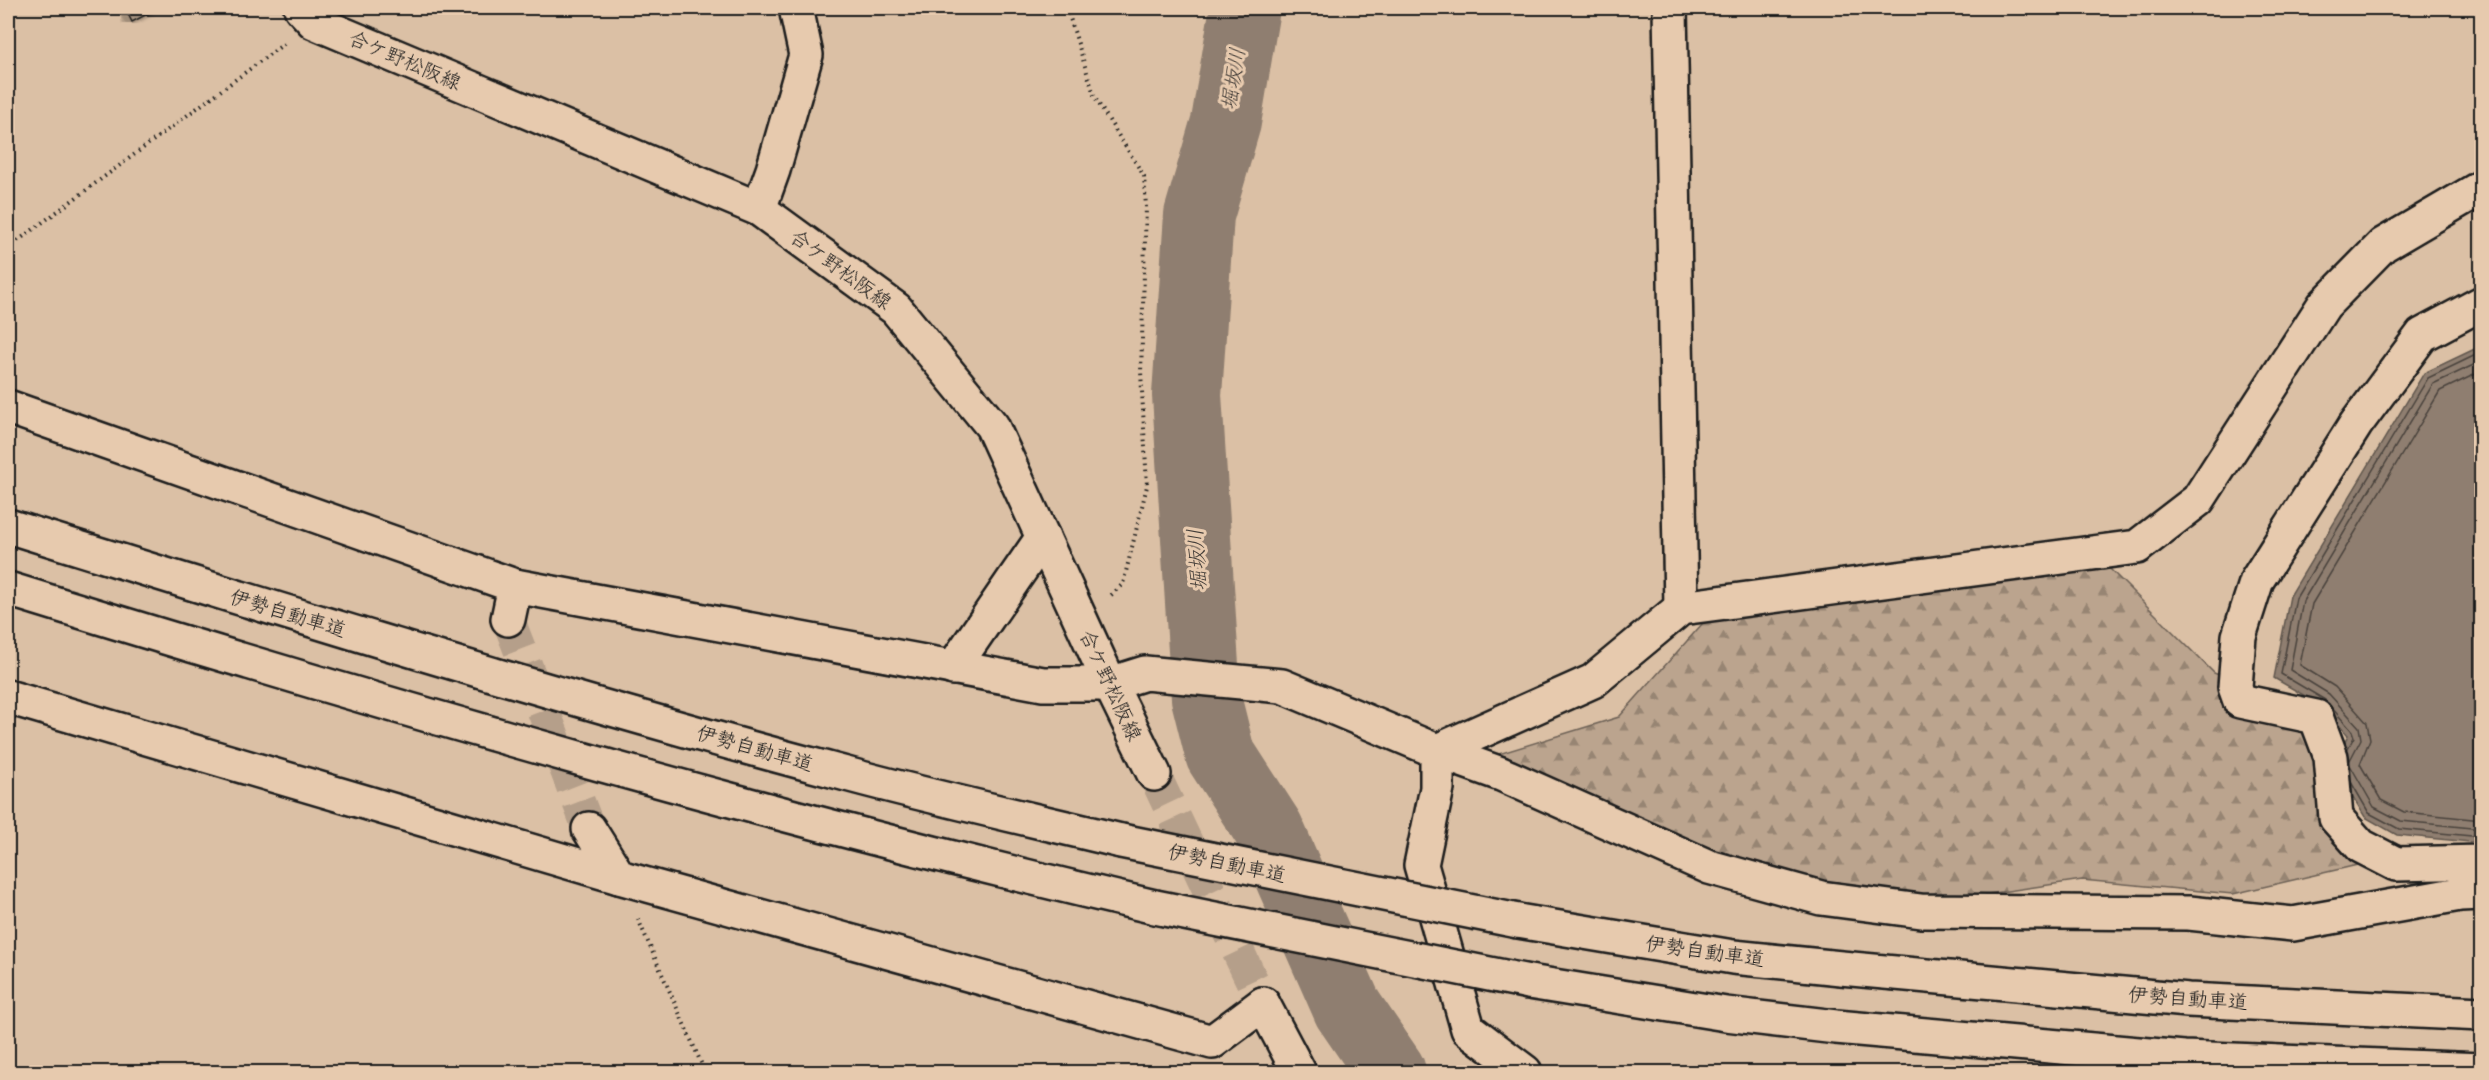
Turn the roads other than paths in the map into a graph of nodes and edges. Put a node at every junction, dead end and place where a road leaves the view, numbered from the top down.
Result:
1 (796, 8) edge
2 (1670, 8) edge
3 (308, 14) edge
4 (2481, 187) edge
5 (759, 210) junction
6 (2481, 303) edge
7 (8, 407) edge
8 (8, 526) edge
9 (1042, 537) junction
10 (514, 586) junction
11 (8, 589) edge
12 (1681, 608) junction
13 (508, 619) tunnel mouth
14 (953, 668) junction
15 (1110, 684) junction
16 (8, 697) edge
17 (1437, 751) junction
18 (1154, 774) tunnel mouth
19 (589, 829) tunnel mouth
20 (2481, 862) edge
21 (619, 877) junction
22 (2481, 893) edge
23 (2481, 1014) edge
24 (2481, 1070) edge
25 (1299, 1072) edge
26 (1525, 1072) edge

1 - 5 main road
2 - 12 main road
3 - 5 main road, 合ケ野松阪線
4 - 12 main road
5 - 9 main road, 合ケ野松阪線
6 - 20 main road
7 - 10 main road
8 - 23 main road, 伊勢自動車道, bridge
9 - 14 main road
9 - 15 main road, 合ケ野松阪線
10 - 13 main road
10 - 14 main road
11 - 24 main road, bridge
12 - 17 main road
14 - 15 main road
15 - 17 main road
15 - 18 main road, 合ケ野松阪線
16 - 21 main road
17 - 22 main road
17 - 26 main road
19 - 21 main road
21 - 25 main road

